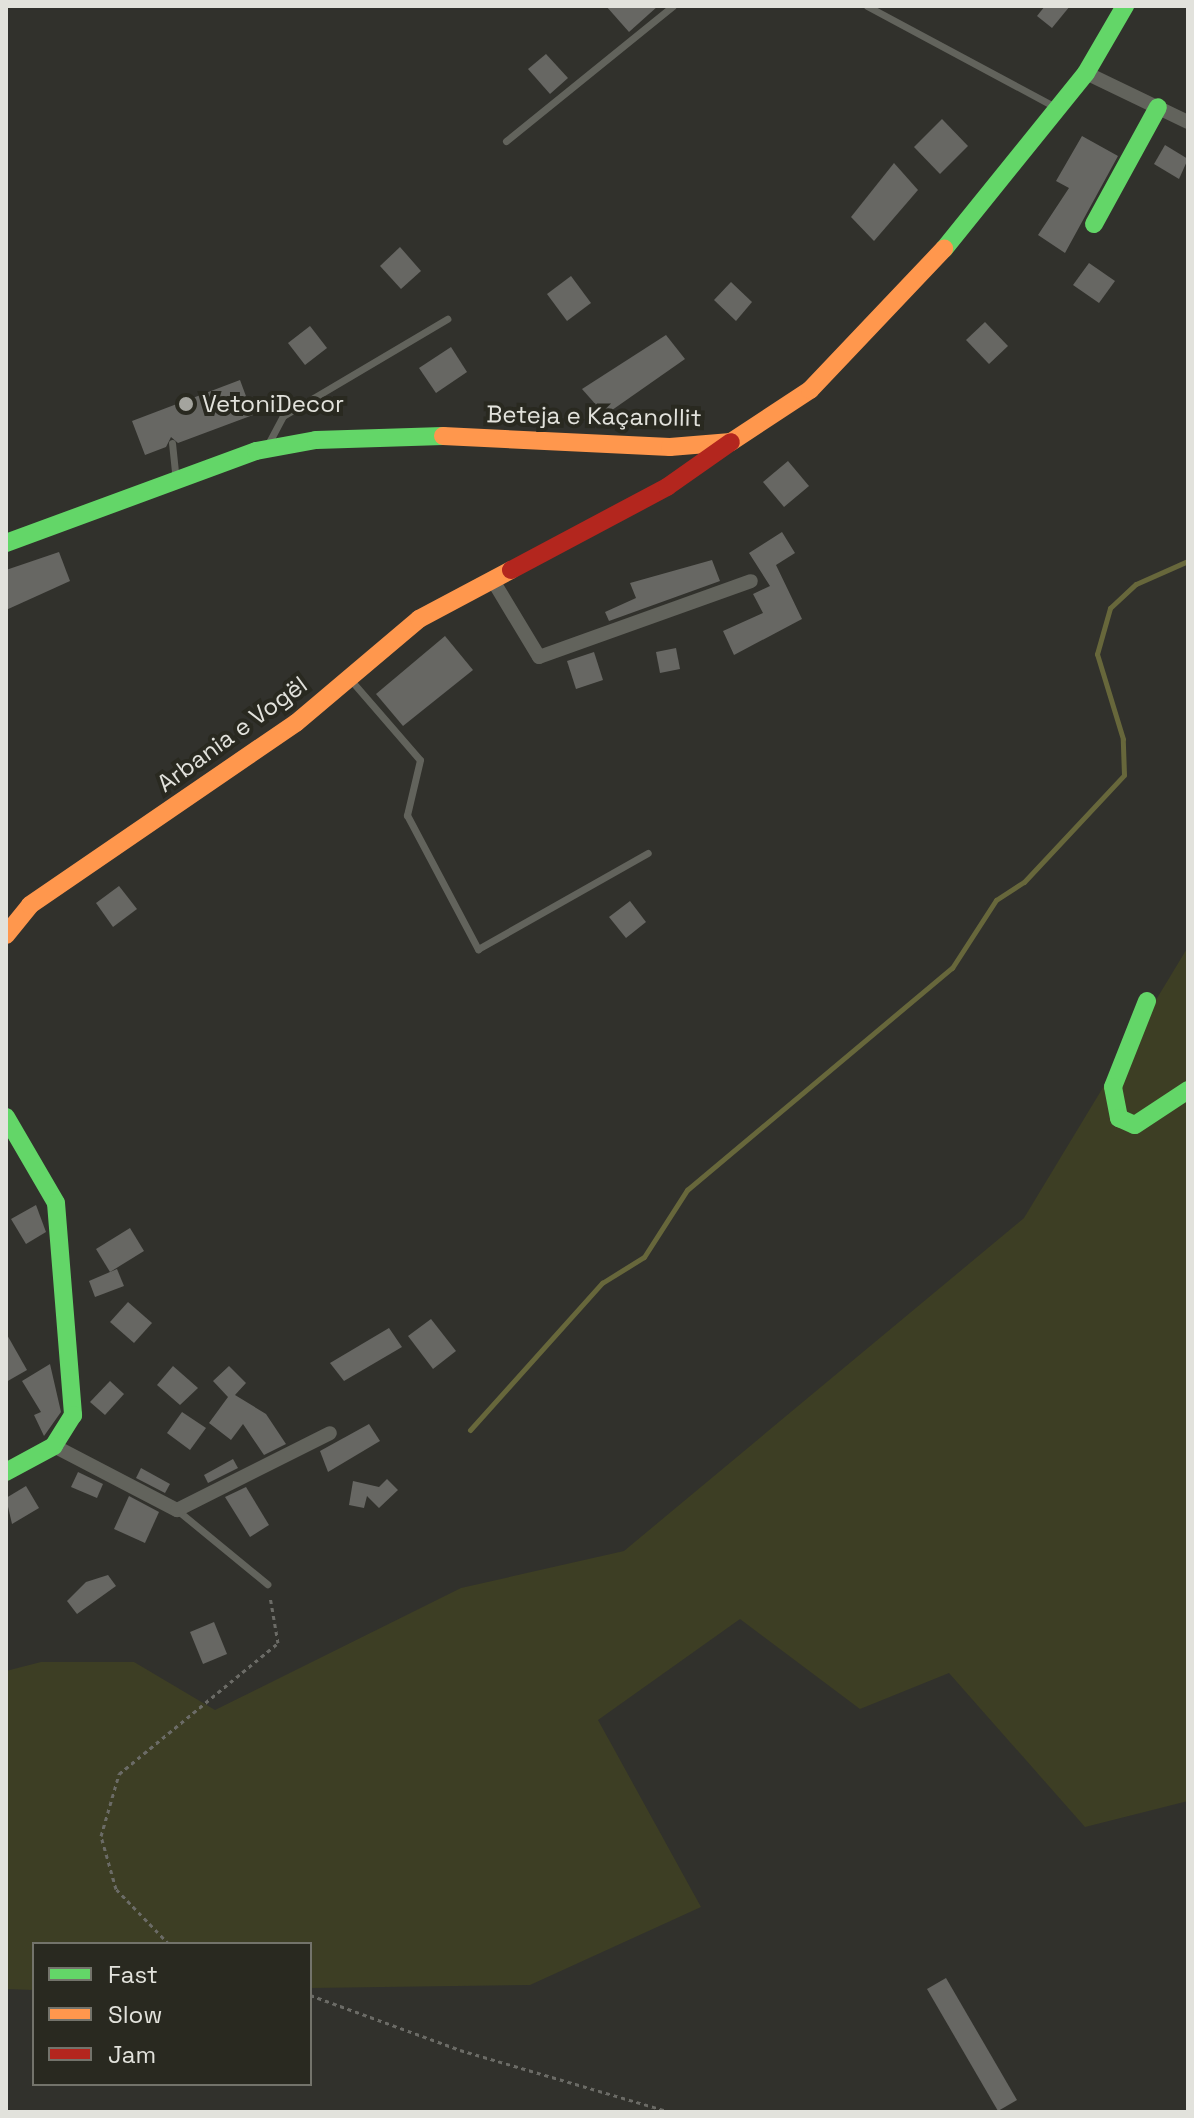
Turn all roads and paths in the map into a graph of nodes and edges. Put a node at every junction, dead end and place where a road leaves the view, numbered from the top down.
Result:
1 (673, 6) edge
2 (867, 6) edge
3 (1125, 6) edge
4 (1086, 73) junction
5 (1158, 107) junction
6 (1059, 109) junction
7 (1188, 122) edge
8 (506, 141) dead end
9 (1094, 224) dead end
10 (447, 319) dead end
11 (731, 442) junction
12 (172, 443) dead end
13 (265, 450) junction
14 (176, 483) junction
15 (6, 543) edge
16 (492, 579) junction
17 (751, 581) dead end
18 (347, 677) junction
19 (648, 853) dead end
20 (6, 935) edge
21 (1147, 1001) dead end
22 (1188, 1090) edge
23 (6, 1117) edge
24 (330, 1433) dead end
25 (54, 1446) junction
26 (6, 1472) edge
27 (177, 1510) junction
28 (267, 1584) joint
29 (167, 1942) edge
30 (312, 1996) edge
31 (670, 2112) edge

1 - 8 lane
2 - 6 lane
3 - 4 street, Beteja e Kaçanollit
4 - 5 street
4 - 6 street, Beteja e Kaçanollit
5 - 7 street
5 - 9 street
6 - 11 street, Beteja e Kaçanollit
10 - 13 lane
11 - 13 street, Beteja e Kaçanollit
11 - 16 street, Arbania e Vogël
12 - 14 lane
13 - 14 street, Beteja e Kaçanollit
14 - 15 street, Beteja e Kaçanollit
16 - 17 street
16 - 18 street, Arbania e Vogël
18 - 19 lane
18 - 20 street, Arbania e Vogël
21 - 22 street
23 - 25 street
24 - 27 street
25 - 26 street
25 - 27 street
27 - 28 lane
28 - 29 path
30 - 31 path

